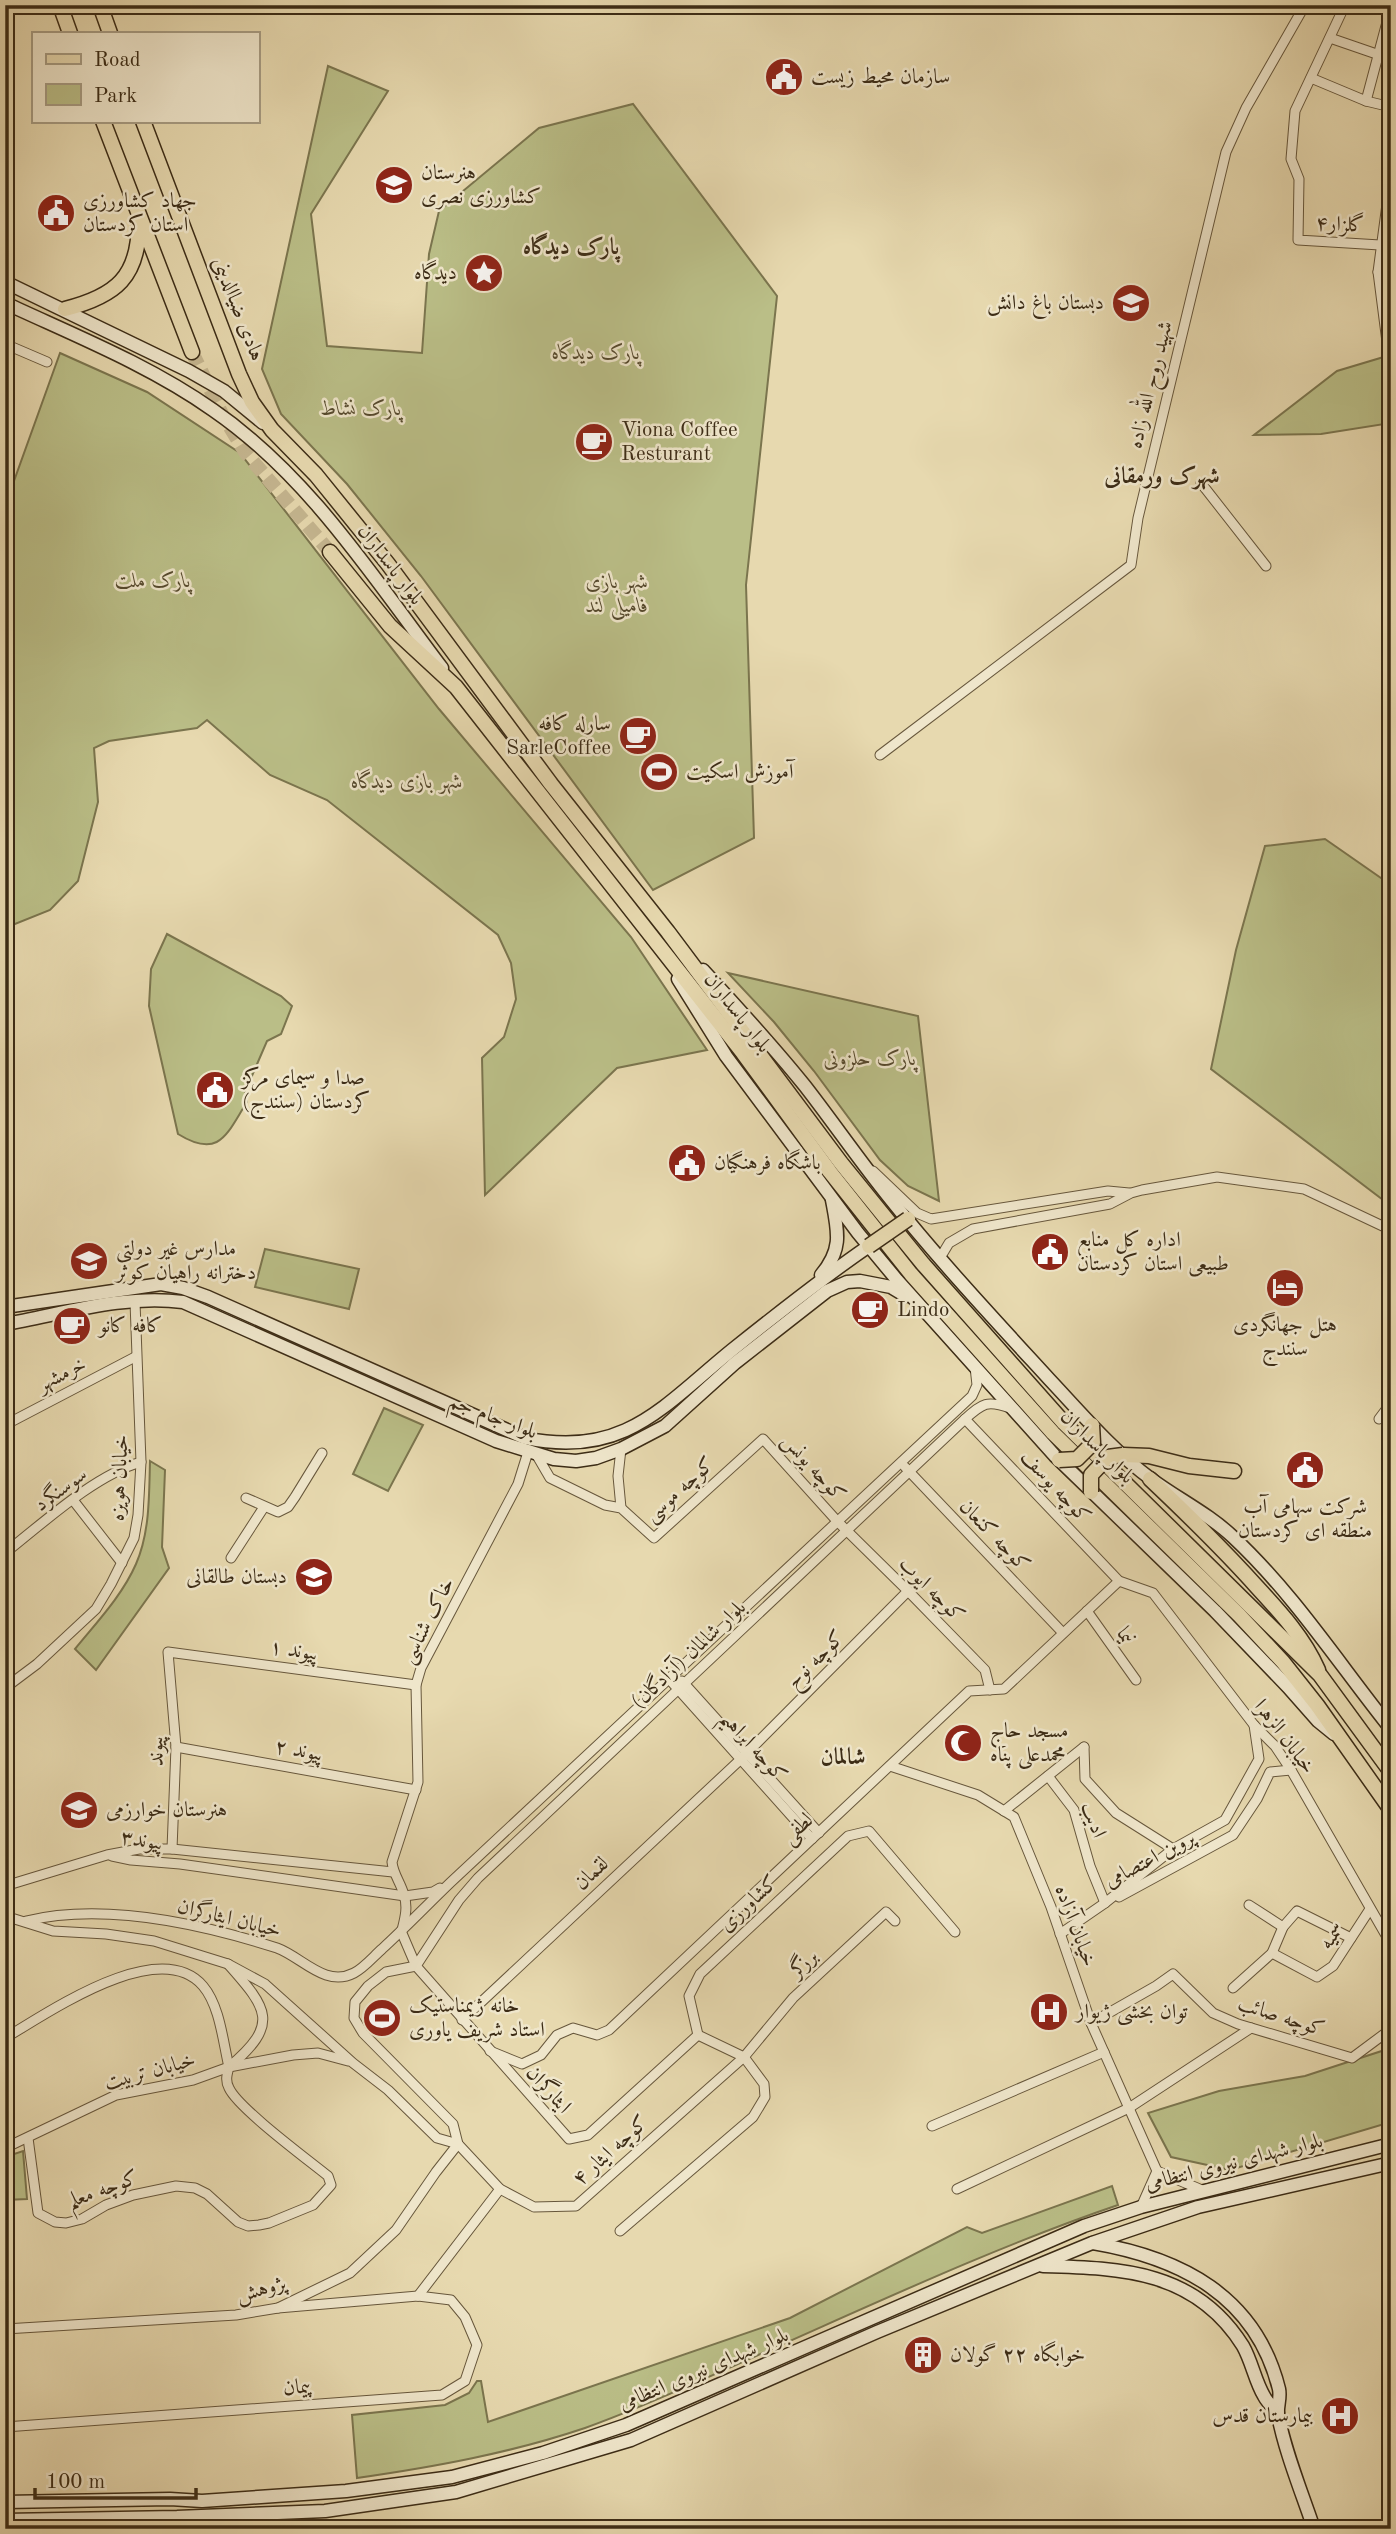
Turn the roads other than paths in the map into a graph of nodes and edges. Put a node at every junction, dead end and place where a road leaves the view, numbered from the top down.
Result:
1 (60, 5) edge
2 (100, 5) edge
3 (1304, 5) edge
4 (1345, 5) edge
5 (1391, 7) edge
6 (107, 31) edge
7 (70, 32) edge
8 (1330, 38) junction
9 (1379, 55) junction
10 (1391, 59) edge
11 (1311, 78) junction
12 (1366, 102) junction
13 (1391, 107) edge
14 (103, 122) edge
15 (143, 122) edge
16 (1390, 178) edge
17 (139, 214) junction
18 (1386, 246) edge
19 (1378, 272) junction
20 (1391, 275) edge
21 (5, 282) edge
22 (5, 303) edge
23 (65, 309) junction
24 (1387, 342) dead end
25 (5, 344) edge
26 (192, 352) tunnel mouth
27 (47, 362) dead end
28 (272, 430) junction
29 (1202, 483) dead end
30 (330, 552) tunnel mouth
31 (1266, 566) dead end
32 (456, 687) junction
33 (880, 755) dead end
34 (668, 932) junction
35 (655, 943) junction
36 (865, 1165) junction
37 (1131, 1193) junction
38 (831, 1197) junction
39 (1022, 1205) junction
40 (908, 1219) junction
41 (1025, 1219) junction
42 (1391, 1230) edge
43 (869, 1247) junction
44 (940, 1258) junction
45 (810, 1288) junction
46 (135, 1302) junction
47 (5, 1307) edge
48 (926, 1312) junction
49 (6, 1325) edge
50 (135, 1357) junction
51 (975, 1367) junction
52 (683, 1401) junction
53 (1391, 1403) edge
54 (1011, 1408) junction
55 (965, 1419) junction
56 (1379, 1419) dead end
57 (5, 1425) edge
58 (1092, 1425) junction
59 (763, 1439) joint
60 (621, 1449) junction
61 (322, 1453) dead end
62 (532, 1453) junction
63 (1123, 1455) junction
64 (1059, 1460) junction
65 (141, 1462) junction
66 (901, 1462) junction
67 (1234, 1471) dead end
68 (909, 1472) junction
69 (1150, 1479) junction
70 (1091, 1492) junction
71 (246, 1498) dead end
72 (74, 1500) junction
73 (264, 1507) junction
74 (621, 1508) junction
75 (837, 1521) junction
76 (847, 1531) junction
77 (5, 1553) edge
78 (231, 1558) dead end
79 (122, 1563) junction
80 (1119, 1581) junction
81 (908, 1591) junction
82 (1087, 1611) junction
83 (1063, 1633) junction
84 (169, 1652) joint
85 (1320, 1675) junction
86 (672, 1676) junction
87 (1136, 1680) dead end
88 (416, 1685) junction
89 (681, 1686) junction
90 (5, 1688) edge
91 (990, 1690) junction
92 (1254, 1725) junction
93 (1391, 1729) edge
94 (1342, 1741) junction
95 (176, 1747) junction
96 (743, 1756) junction
97 (890, 1766) junction
98 (1291, 1770) junction
99 (1391, 1772) edge
100 (568, 1774) junction
101 (1048, 1776) junction
102 (577, 1784) junction
103 (416, 1790) junction
104 (1391, 1810) edge
105 (1004, 1811) junction
106 (815, 1836) junction
107 (172, 1849) junction
108 (1173, 1849) junction
109 (107, 1855) junction
110 (393, 1872) junction
111 (451, 1882) junction
112 (5, 1886) edge
113 (405, 1896) junction
114 (1105, 1903) junction
115 (1249, 1905) dead end
116 (1370, 1909) junction
117 (5, 1916) edge
118 (26, 1921) junction
119 (895, 1921) dead end
120 (1283, 1927) junction
121 (401, 1931) junction
122 (955, 1932) dead end
123 (1060, 1934) junction
124 (1351, 1938) junction
125 (1391, 1944) edge
126 (1272, 1953) junction
127 (228, 1964) junction
128 (416, 1966) junction
129 (1233, 1988) dead end
130 (462, 2020) junction
131 (1091, 2023) junction
132 (1251, 2028) junction
133 (1391, 2029) edge
134 (698, 2035) junction
135 (5, 2038) edge
136 (490, 2051) junction
137 (1104, 2052) junction
138 (744, 2057) junction
139 (353, 2063) junction
140 (229, 2067) junction
141 (1129, 2108) junction
142 (932, 2126) dead end
143 (28, 2138) junction
144 (458, 2144) junction
145 (1391, 2144) edge
146 (5, 2148) edge
147 (1391, 2163) edge
148 (1157, 2171) junction
149 (500, 2189) junction
150 (957, 2189) dead end
151 (1202, 2190) junction
152 (1141, 2207) junction
153 (620, 2231) dead end
154 (1092, 2243) junction
155 (1108, 2246) junction
156 (1035, 2266) junction
157 (1103, 2267) junction
158 (418, 2296) junction
159 (278, 2308) junction
160 (5, 2329) edge
161 (756, 2369) junction
162 (764, 2383) junction
163 (1278, 2413) junction
164 (5, 2427) edge
165 (5, 2502) edge
166 (5, 2519) edge
167 (1312, 2523) dead end

1 - 7 main road
2 - 6 main road
3 - 33 street, شهید روح الله زاده
4 - 8 street
5 - 9 street
8 - 9 street
8 - 11 street
9 - 10 street
9 - 12 street
11 - 12 street
11 - 18 street, گلزار۴
12 - 13 street
14 - 17 main road
15 - 28 main road, هادی ضیاالدینی
16 - 18 street
17 - 23 main road
17 - 26 main road
18 - 19 street
19 - 20 street
19 - 24 street
21 - 23 main road, بلوار پاسداران
22 - 32 main road, بلوار پاسداران
23 - 28 main road, بلوار پاسداران
25 - 27 street
28 - 34 main road, بلوار پاسداران
29 - 31 street
30 - 32 main road
32 - 35 main road, بلوار پاسداران
34 - 36 main road
34 - 85 main road, بلوار پاسداران
35 - 38 main road
35 - 94 main road, بلوار پاسداران
36 - 39 street
36 - 40 main road
37 - 39 street
37 - 41 street
37 - 42 street
38 - 43 main road
38 - 45 main road
39 - 41 street
40 - 43 main road, bridge
40 - 44 main road
41 - 44 street
43 - 45 main road, بلوار جام جم
43 - 48 main road
44 - 58 main road
45 - 52 main road, بلوار جام جم
46 - 49 main road, بلوار جام جم
46 - 50 street, خیابان هویزه
46 - 62 main road, بلوار جام جم
47 - 52 main road, بلوار جام جم
48 - 51 main road
48 - 52 main road, بلوار جام جم
50 - 57 street, خرمشهر
50 - 65 street, خیابان هویزه
51 - 54 main road
51 - 66 street, بلوار شالمان (آزادگان)
52 - 60 main road, بلوار جام جم
53 - 56 street
54 - 55 street, بلوار شالمان (آزادگان)
54 - 64 main road
55 - 68 street, بلوار شالمان (آزادگان)
55 - 80 street, کوچه یوسف
58 - 63 main road
58 - 64 main road, bridge
59 - 74 street, کوچه موسی
59 - 75 street, کوچه یونس
60 - 62 main road, بلوار جام جم
60 - 74 street
61 - 73 street
62 - 74 street
62 - 88 street, خاک شناسی
63 - 67 main road
63 - 69 main road
63 - 70 main road, bridge
64 - 70 main road
65 - 72 street, سوسنگرد
65 - 79 street, خیابان هویزه
66 - 68 street, کوچه کنعان
66 - 75 street, بلوار شالمان (آزادگان)
68 - 76 street, بلوار شالمان (آزادگان)
68 - 83 street, کوچه کنعان
69 - 85 main road
69 - 93 main road
70 - 94 main road
71 - 73 street
72 - 77 street, سوسنگرد
72 - 79 street
73 - 78 street
75 - 76 street, کوچه ایوب
75 - 86 street, بلوار شالمان (آزادگان)
76 - 81 street, کوچه ایوب
76 - 89 street, بلوار شالمان (آزادگان)
79 - 90 street, خیابان هویزه
80 - 82 street, لطفی
80 - 92 street, خیابان الزهرا
81 - 91 street, کوچه ایوب
81 - 96 street, کوچه نوح
82 - 83 street, لطفی
82 - 87 street, نیما
83 - 91 street, لطفی
84 - 88 street, پیوند ۱
84 - 95 street, پیوند
85 - 99 main road, بلوار پاسداران
86 - 89 street, کوچه ابراهیم
86 - 100 street, بلوار شالمان (آزادگان)
88 - 103 street, خاک شناسی
89 - 96 street, کوچه ابراهیم
89 - 102 street, بلوار شالمان (آزادگان)
91 - 97 street, لطفی
92 - 98 street, خیابان الزهرا
92 - 108 street, پروین اعتصامی
94 - 104 main road, بلوار پاسداران
95 - 103 street, پیوند ۲
95 - 107 street, پیوند
96 - 106 street, کوچه ابراهیم
96 - 130 street, لقمان
97 - 105 street, خیابان آزاده
97 - 106 street, لطفی
98 - 114 street, پروین اعتصامی
98 - 116 street, خیابان الزهرا
100 - 102 street
100 - 111 street, بلوار شالمان (آزادگان)
101 - 105 street
101 - 108 street, ادیب
101 - 114 street, ادیب
102 - 128 street, بلوار شالمان (آزادگان)
103 - 110 street, خاک شناسی
105 - 123 street, خیابان آزاده
106 - 136 street, لطفی
107 - 109 street, پیوند۳
107 - 110 street, پیوند۳
108 - 114 street, پروین اعتصامی
109 - 112 street
109 - 113 street, پیوند۳
110 - 113 street
111 - 113 street
111 - 121 street, بلوار شالمان (آزادگان)
113 - 121 street
114 - 123 street
115 - 120 street
116 - 124 street, سمیه
116 - 125 street, خیابان الزهرا
117 - 118 street
118 - 121 street, خیابان ایثارگران
118 - 127 street
119 - 138 street, برزگر
120 - 124 street
120 - 126 street
121 - 128 street, ایثارگران
122 - 134 street, کشاورزی
123 - 131 street, خیابان آزاده
124 - 126 street, سمیه
126 - 129 street
127 - 139 street
127 - 140 street
128 - 130 street, ایثارگران
128 - 144 street
130 - 136 street, ایثارگران
131 - 132 street, کوچه صائب
131 - 137 street, خیابان آزاده
132 - 133 street, کوچه صائب
132 - 141 street
134 - 136 street, ایثارگران
134 - 138 street
135 - 140 street
137 - 141 street, خیابان آزاده
137 - 142 street
138 - 149 street, کوچه ایثار ۴
138 - 153 street
139 - 140 street
139 - 144 street
140 - 143 street, خیابان تربیت
140 - 143 street, کوچه معلم
141 - 148 street, خیابان آزاده
141 - 150 street
143 - 146 street, خیابان تربیت
144 - 149 street, کوچه ایثار ۴
144 - 159 street, پژوهش
145 - 151 main road, بلوار شهدای نیروی انتظامی
147 - 154 main road, بلوار شهدای نیروی انتظامی
148 - 151 street
148 - 152 street
149 - 158 street
151 - 152 main road, بلوار شهدای نیروی انتظامی
152 - 161 main road, بلوار شهدای نیروی انتظامی
154 - 155 main road
154 - 156 main road, بلوار شهدای نیروی انتظامی
155 - 157 main road
155 - 163 main road
156 - 157 main road
156 - 162 main road, بلوار شهدای نیروی انتظامی
157 - 163 main road
158 - 159 street
158 - 164 street, پیمان
159 - 160 street, پژوهش
161 - 162 main road
161 - 165 main road, بلوار شهدای نیروی انتظامی
162 - 166 main road, بلوار شهدای نیروی انتظامی
163 - 167 main road

